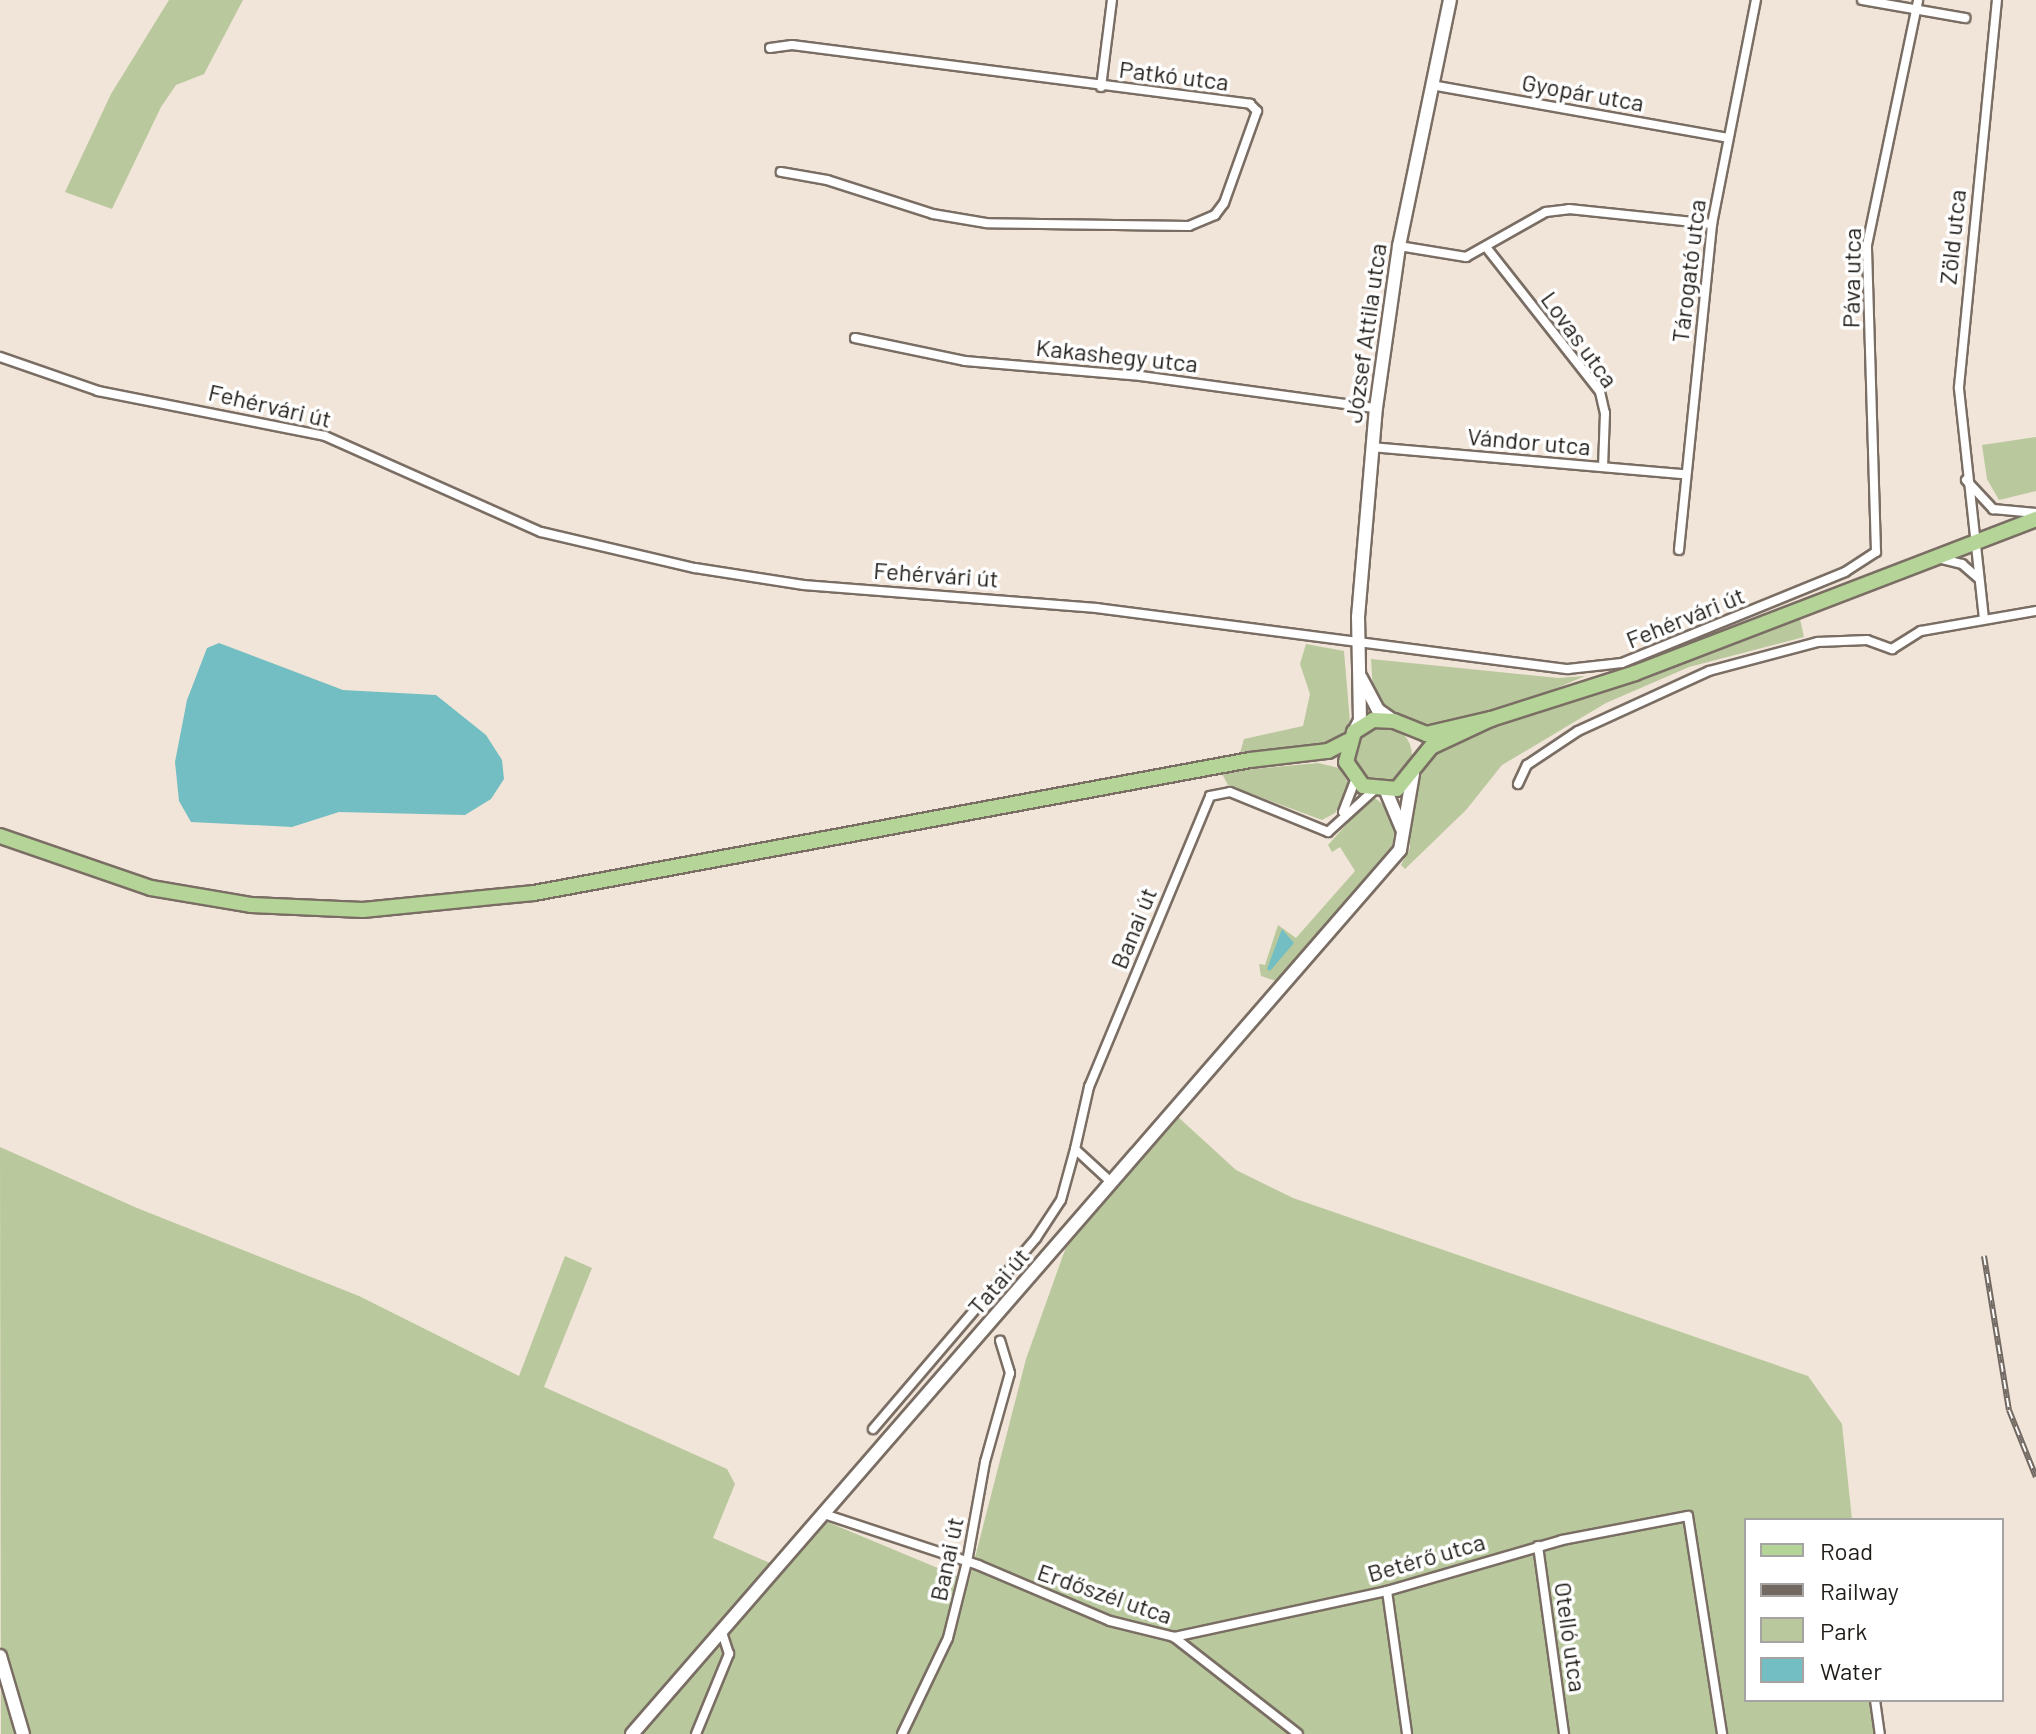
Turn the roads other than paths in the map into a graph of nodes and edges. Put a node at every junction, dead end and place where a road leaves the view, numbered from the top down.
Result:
1 (1112, 0) edge
2 (1450, 0) edge
3 (1756, 0) edge
4 (1862, 0) edge
5 (1997, 0) edge
6 (1917, 5) edge
7 (1965, 18) dead end
8 (770, 48) dead end
9 (1431, 85) junction
10 (1101, 87) junction
11 (1728, 138) junction
12 (781, 172) dead end
13 (1712, 224) junction
14 (1399, 246) junction
15 (1486, 247) junction
16 (855, 338) dead end
17 (0, 357) edge
18 (1376, 408) junction
19 (1372, 447) junction
20 (1603, 467) junction
21 (1683, 474) junction
22 (1966, 479) junction
23 (2036, 516) edge
24 (1975, 540) junction
25 (1679, 550) dead end
26 (1876, 552) joint
27 (1930, 558) junction
28 (1979, 578) junction
29 (2036, 611) edge
30 (1984, 619) junction
31 (1358, 642) junction
32 (1360, 676) junction
33 (1491, 719) junction
34 (1399, 723) junction
35 (1351, 736) junction
36 (1300, 755) junction
37 (1416, 769) junction
38 (1352, 776) junction
39 (1518, 784) dead end
40 (1379, 791) junction
41 (1328, 832) junction
42 (0, 836) edge
43 (1396, 855) junction
44 (1075, 1149) junction
45 (1112, 1183) junction
46 (1036, 1238) junction
47 (1055, 1250) junction
48 (1000, 1340) dead end
49 (873, 1429) dead end
50 (824, 1514) junction
51 (1538, 1546) junction
52 (967, 1562) junction
53 (1387, 1591) junction
54 (722, 1633) junction
55 (1174, 1637) junction
56 (0, 1656) edge
57 (1875, 1702) edge
58 (23, 1734) edge
59 (632, 1734) edge
60 (696, 1734) edge
61 (902, 1734) edge
62 (1298, 1734) edge
63 (1407, 1734) edge
64 (1564, 1734) edge
65 (1722, 1734) edge
66 (1880, 1734) edge

1 - 10 street
2 - 9 street, József Attila utca
3 - 11 street, Tárogató utca
4 - 6 street
5 - 22 street, Zöld utca
6 - 7 street
6 - 26 street, Páva utca
8 - 10 street, Patkó utca
9 - 11 street, Gyopár utca
9 - 14 street, József Attila utca
10 - 12 street, Patkó utca
11 - 13 street, Tárogató utca
13 - 15 street
13 - 21 street, Tárogató utca
14 - 15 street
14 - 18 street, József Attila utca
15 - 20 street, Lovas utca
16 - 18 street, Kakashegy utca
17 - 31 street, Fehérvári út
18 - 19 street, József Attila utca
19 - 20 street, Vándor utca
19 - 31 street, József Attila utca
20 - 21 street, Vándor utca
21 - 25 street, Tárogató utca
22 - 23 street
22 - 24 street, Zöld utca
23 - 24 main road
24 - 27 main road
24 - 28 street, Zöld utca
26 - 31 street, Fehérvári út
27 - 28 street
27 - 33 main road
28 - 30 street, Zöld utca
29 - 30 street
30 - 39 street
31 - 32 street, József Attila utca
32 - 34 street, József Attila utca
32 - 35 street, József Attila utca
33 - 34 main road
33 - 37 main road
34 - 35 main road
34 - 37 main road
35 - 36 main road
35 - 38 main road
36 - 38 main road
36 - 42 main road
37 - 40 main road
37 - 43 street, Tatai út
38 - 40 main road
38 - 41 street
40 - 41 street
40 - 43 street
41 - 44 street, Banai út
43 - 45 street, Tatai út
44 - 45 street
44 - 46 street, Tatai út
45 - 47 street, Tatai út
46 - 47 street
46 - 49 street, Tatai út
47 - 50 street, Tatai út
48 - 52 street, Banai út
50 - 52 street, Erdőszél utca
50 - 54 street, Tatai út
51 - 53 street, Betérő utca
51 - 64 street, Otelló utca
51 - 65 street, Betérő utca
52 - 55 street, Erdőszél utca
52 - 61 street, Banai út
53 - 55 street, Betérő utca
53 - 63 street
54 - 59 street, Tatai út
54 - 60 street
55 - 62 street, Erdőszél utca
56 - 58 street
57 - 66 street

